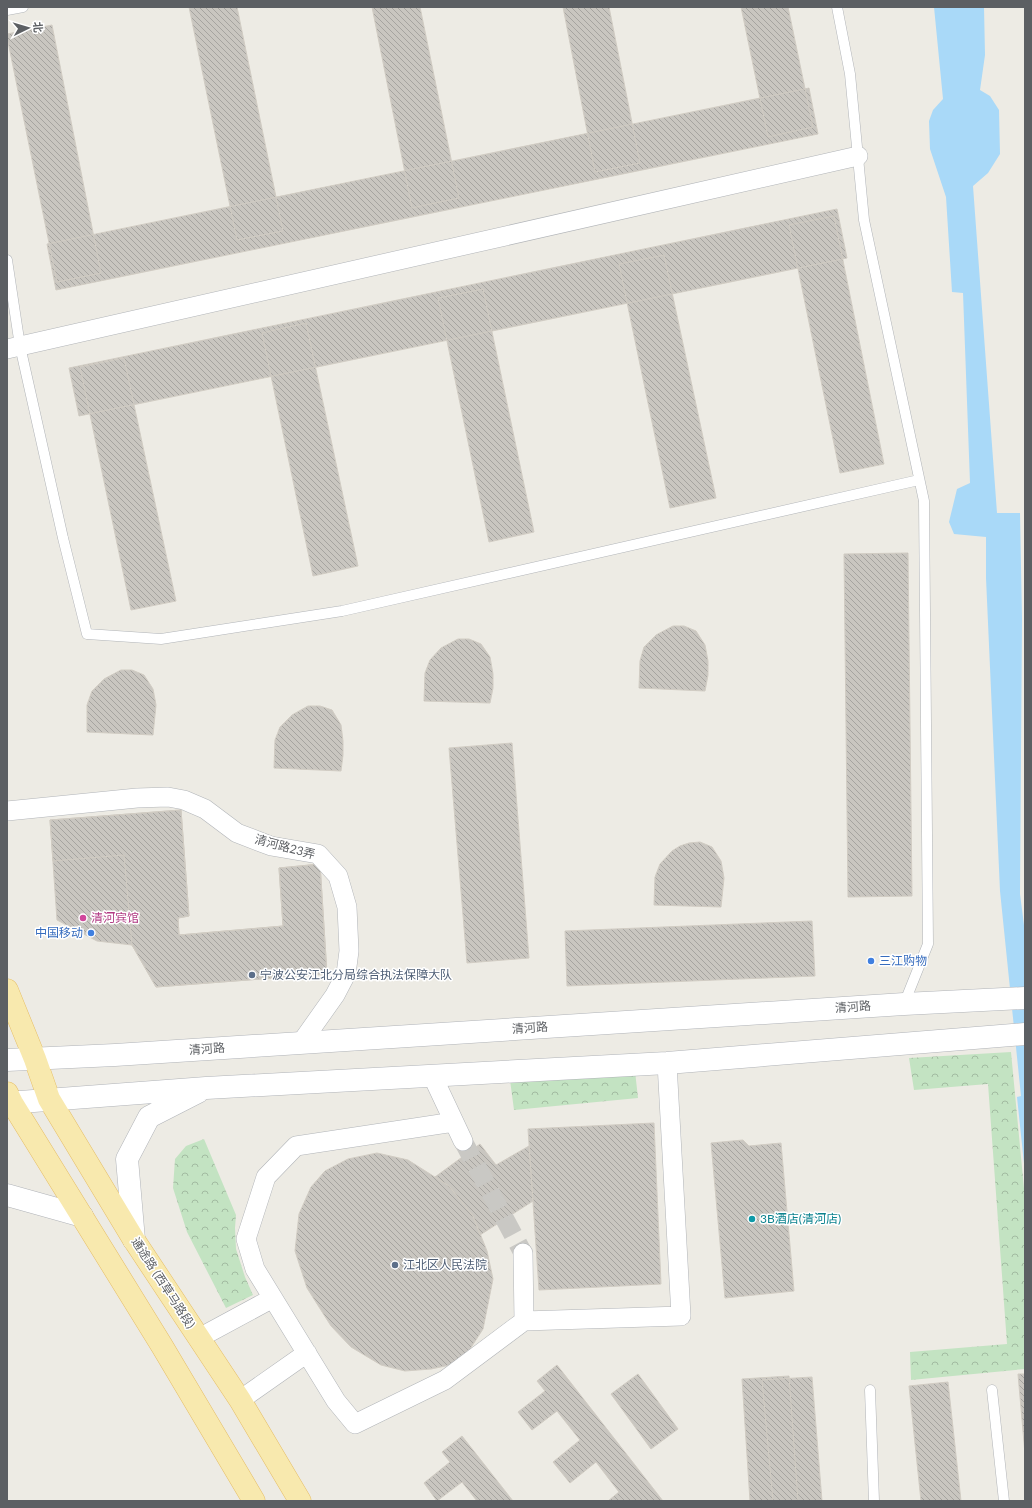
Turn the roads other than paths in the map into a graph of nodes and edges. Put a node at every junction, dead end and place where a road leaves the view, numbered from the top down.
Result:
1 (22, 7) edge
2 (837, 7) edge
3 (7, 10) edge
4 (858, 156) junction
5 (7, 260) edge
6 (13, 347) edge
7 (919, 480) junction
8 (7, 811) edge
9 (7, 990) edge
10 (1016, 998) edge
11 (904, 1004) junction
12 (1017, 1034) edge
13 (301, 1042) junction
14 (35, 1059) junction
15 (7, 1060) edge
16 (667, 1063) junction
17 (432, 1075) junction
18 (206, 1088) junction
19 (49, 1099) junction
20 (9, 1100) edge
21 (454, 1122) junction
22 (463, 1141) tunnel mouth
23 (7, 1195) edge
24 (82, 1216) junction
25 (134, 1240) junction
26 (523, 1253) tunnel mouth
27 (273, 1298) junction
28 (524, 1321) junction
29 (199, 1338) junction
30 (306, 1353) junction
31 (870, 1390) dead end
32 (992, 1390) dead end
33 (240, 1400) junction
34 (254, 1501) edge
35 (300, 1501) edge
36 (874, 1501) edge
37 (1004, 1501) edge

1 - 3 lane
2 - 4 lane
4 - 6 street
4 - 7 lane
5 - 6 lane
6 - 7 lane
7 - 11 lane
8 - 13 street, 清河路23弄
9 - 14 main road, 通途路 (西草马路段)
10 - 11 main road, 清河路
11 - 13 main road, 清河路
12 - 16 main road
13 - 14 main road, 清河路
14 - 15 main road, 清河路
14 - 19 main road, 通途路 (西草马路段)
16 - 17 main road
16 - 28 street
17 - 18 main road
17 - 21 street
18 - 19 main road
18 - 25 main road
19 - 20 main road
19 - 25 main road, 通途路 (西草马路段)
20 - 24 main road
21 - 22 street
21 - 27 street
23 - 24 main road
24 - 34 main road
25 - 29 main road, 通途路 (西草马路段)
26 - 28 street
27 - 29 street
27 - 30 street
28 - 30 street
29 - 33 main road, 通途路 (西草马路段)
30 - 33 street
31 - 36 lane
32 - 37 lane
33 - 35 main road, 通途路 (西草马路段)

